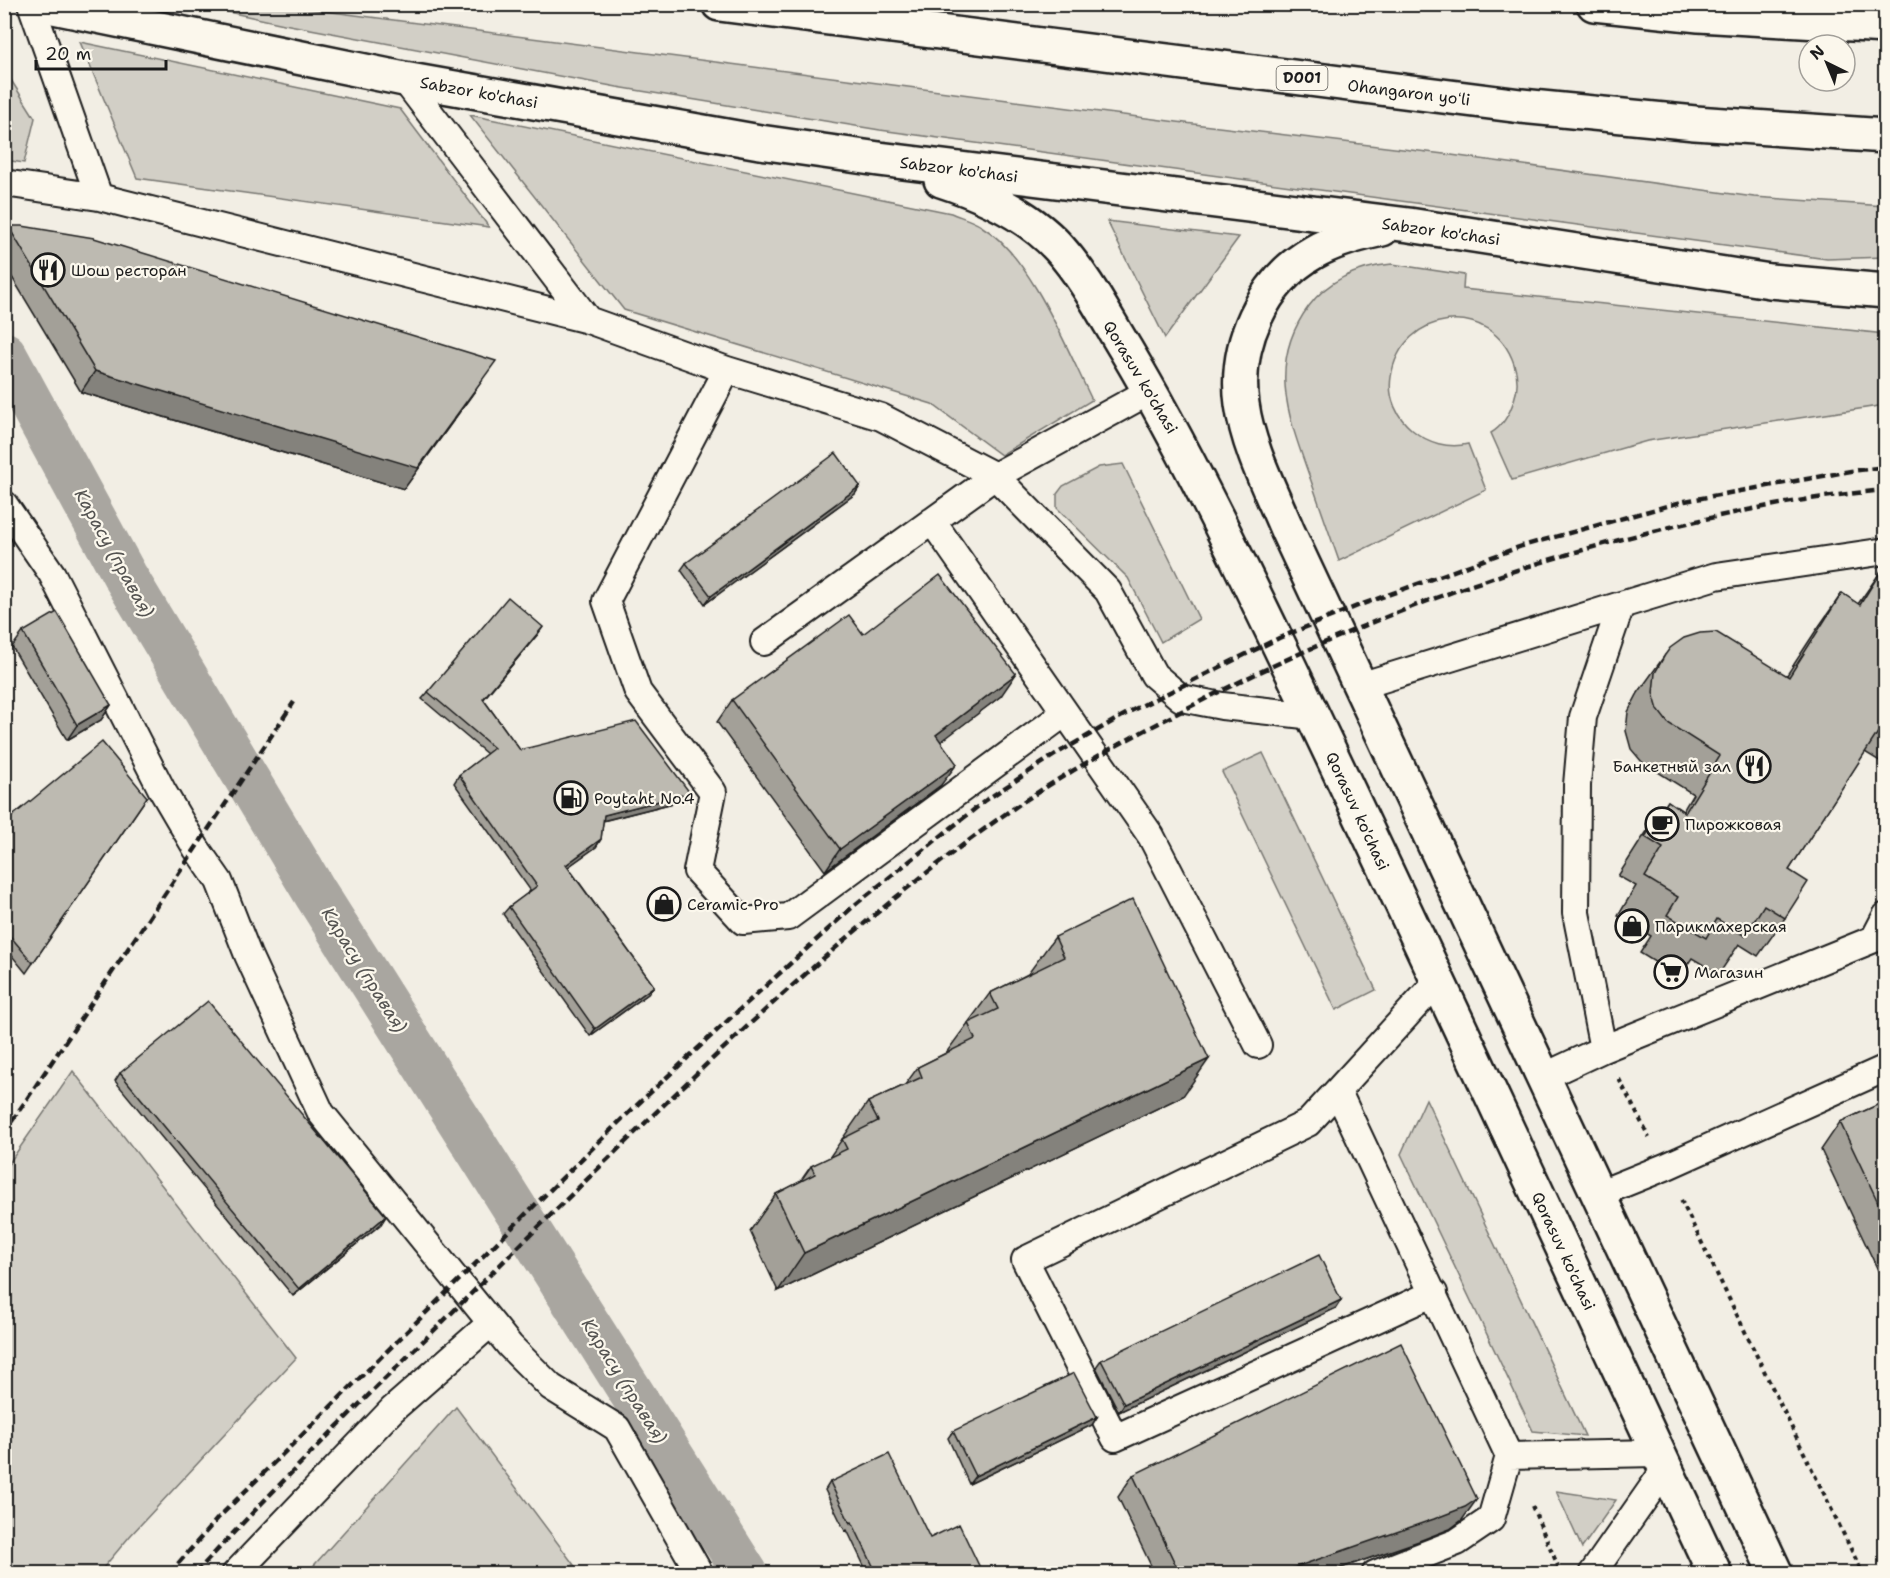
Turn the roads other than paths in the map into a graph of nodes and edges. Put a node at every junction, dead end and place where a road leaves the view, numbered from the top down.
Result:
1 (30, 4) edge
2 (39, 4) edge
3 (719, 4) edge
4 (1594, 4) edge
5 (1886, 26) edge
6 (404, 79) junction
7 (1886, 136) edge
8 (879, 159) junction
9 (4, 183) edge
10 (99, 197) junction
11 (1409, 225) junction
12 (1886, 291) edge
13 (588, 320) junction
14 (728, 370) junction
15 (1150, 391) junction
16 (995, 476) junction
17 (4, 504) edge
18 (932, 521) junction
19 (1886, 551) edge
20 (1621, 605) junction
21 (764, 642) dead end
22 (1360, 686) junction
23 (1065, 713) junction
24 (1313, 716) junction
25 (1886, 916) edge
26 (1880, 947) edge
27 (1438, 981) junction
28 (1258, 1045) dead end
29 (1603, 1049) junction
30 (1886, 1068) edge
31 (1543, 1077) junction
32 (1338, 1092) junction
33 (1598, 1194) junction
34 (1434, 1293) junction
35 (491, 1323) junction
36 (1509, 1456) junction
37 (1662, 1461) junction
38 (235, 1574) edge
39 (700, 1574) edge
40 (1375, 1574) edge
41 (1592, 1574) edge
42 (1715, 1574) edge
43 (1776, 1574) edge

1 - 10 lane
2 - 6 main road, Sabzor ko'chasi
3 - 7 main road, Ohangaron yoʻli / D001
4 - 5 main road
6 - 8 main road, Sabzor ko'chasi
6 - 13 lane
8 - 11 main road, Sabzor ko'chasi
8 - 15 main road, Qorasuv ko'chasi
9 - 10 lane
10 - 13 lane
11 - 12 main road, Sabzor ko'chasi
11 - 22 main road
13 - 14 lane
14 - 16 lane
14 - 23 lane
15 - 16 lane
15 - 24 main road, Qorasuv ko'chasi
16 - 18 lane
16 - 24 lane
17 - 35 lane
18 - 21 lane
18 - 23 lane
19 - 20 lane
20 - 22 lane
20 - 29 lane
22 - 31 main road
23 - 28 lane
24 - 27 main road, Qorasuv ko'chasi
25 - 26 lane
26 - 29 lane
27 - 32 lane
27 - 37 main road, Qorasuv ko'chasi
29 - 31 lane
30 - 33 lane
31 - 33 main road
32 - 34 lane
32 - 34 lane
33 - 43 main road
34 - 36 lane
35 - 38 lane
35 - 39 lane
36 - 37 lane
36 - 40 lane
37 - 41 lane
37 - 42 main road, Qorasuv ko'chasi

